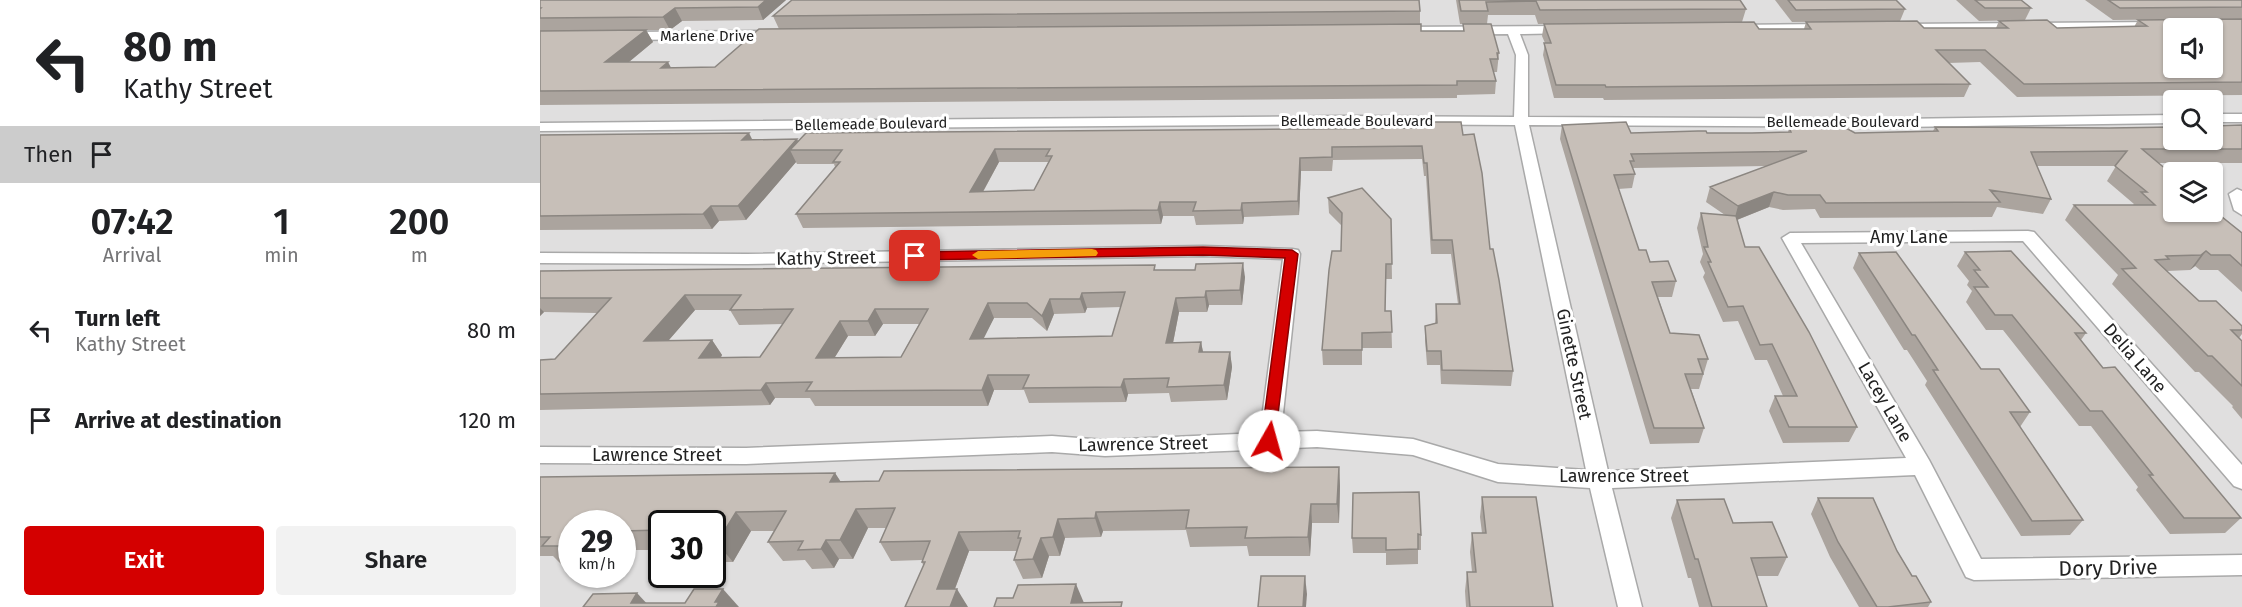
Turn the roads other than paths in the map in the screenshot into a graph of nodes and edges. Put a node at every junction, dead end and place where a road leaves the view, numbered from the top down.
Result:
1 (2163, 26) edge
2 (1836, 28) edge
3 (1883, 28) edge
4 (1716, 29) edge
5 (1513, 30) junction
6 (1585, 30) edge
7 (1382, 31) edge
8 (786, 35) edge
9 (620, 36) edge
10 (2223, 118) edge
11 (2242, 118) edge
12 (2163, 119) edge
13 (1521, 121) junction
14 (540, 127) edge
15 (2237, 194) dead end
16 (2242, 210) edge
17 (2028, 236) joint
18 (1790, 238) joint
19 (540, 258) edge
20 (1269, 441) junction
21 (540, 455) edge
22 (1921, 466) junction
23 (1599, 480) junction
24 (2242, 480) edge
25 (2242, 565) edge
26 (1974, 570) joint
27 (1630, 607) edge

1 - 3 street
2 - 4 street
5 - 6 street
5 - 7 street
5 - 13 street, Ginette Street
8 - 9 street, Marlene Drive
10 - 11 street
12 - 13 street, Bellemeade Boulevard
13 - 14 street, Bellemeade Boulevard
13 - 23 street, Ginette Street
15 - 16 street
17 - 18 street, Amy Lane
17 - 24 street, Delia Lane
18 - 22 street, Lacey Lane
19 - 20 street, Kathy Street
20 - 21 street, Lawrence Street
20 - 23 street, Lawrence Street
22 - 23 street, Lawrence Street
22 - 26 street, Lacey Lane
23 - 27 street, Ginette Street
25 - 26 street, Dory Drive

